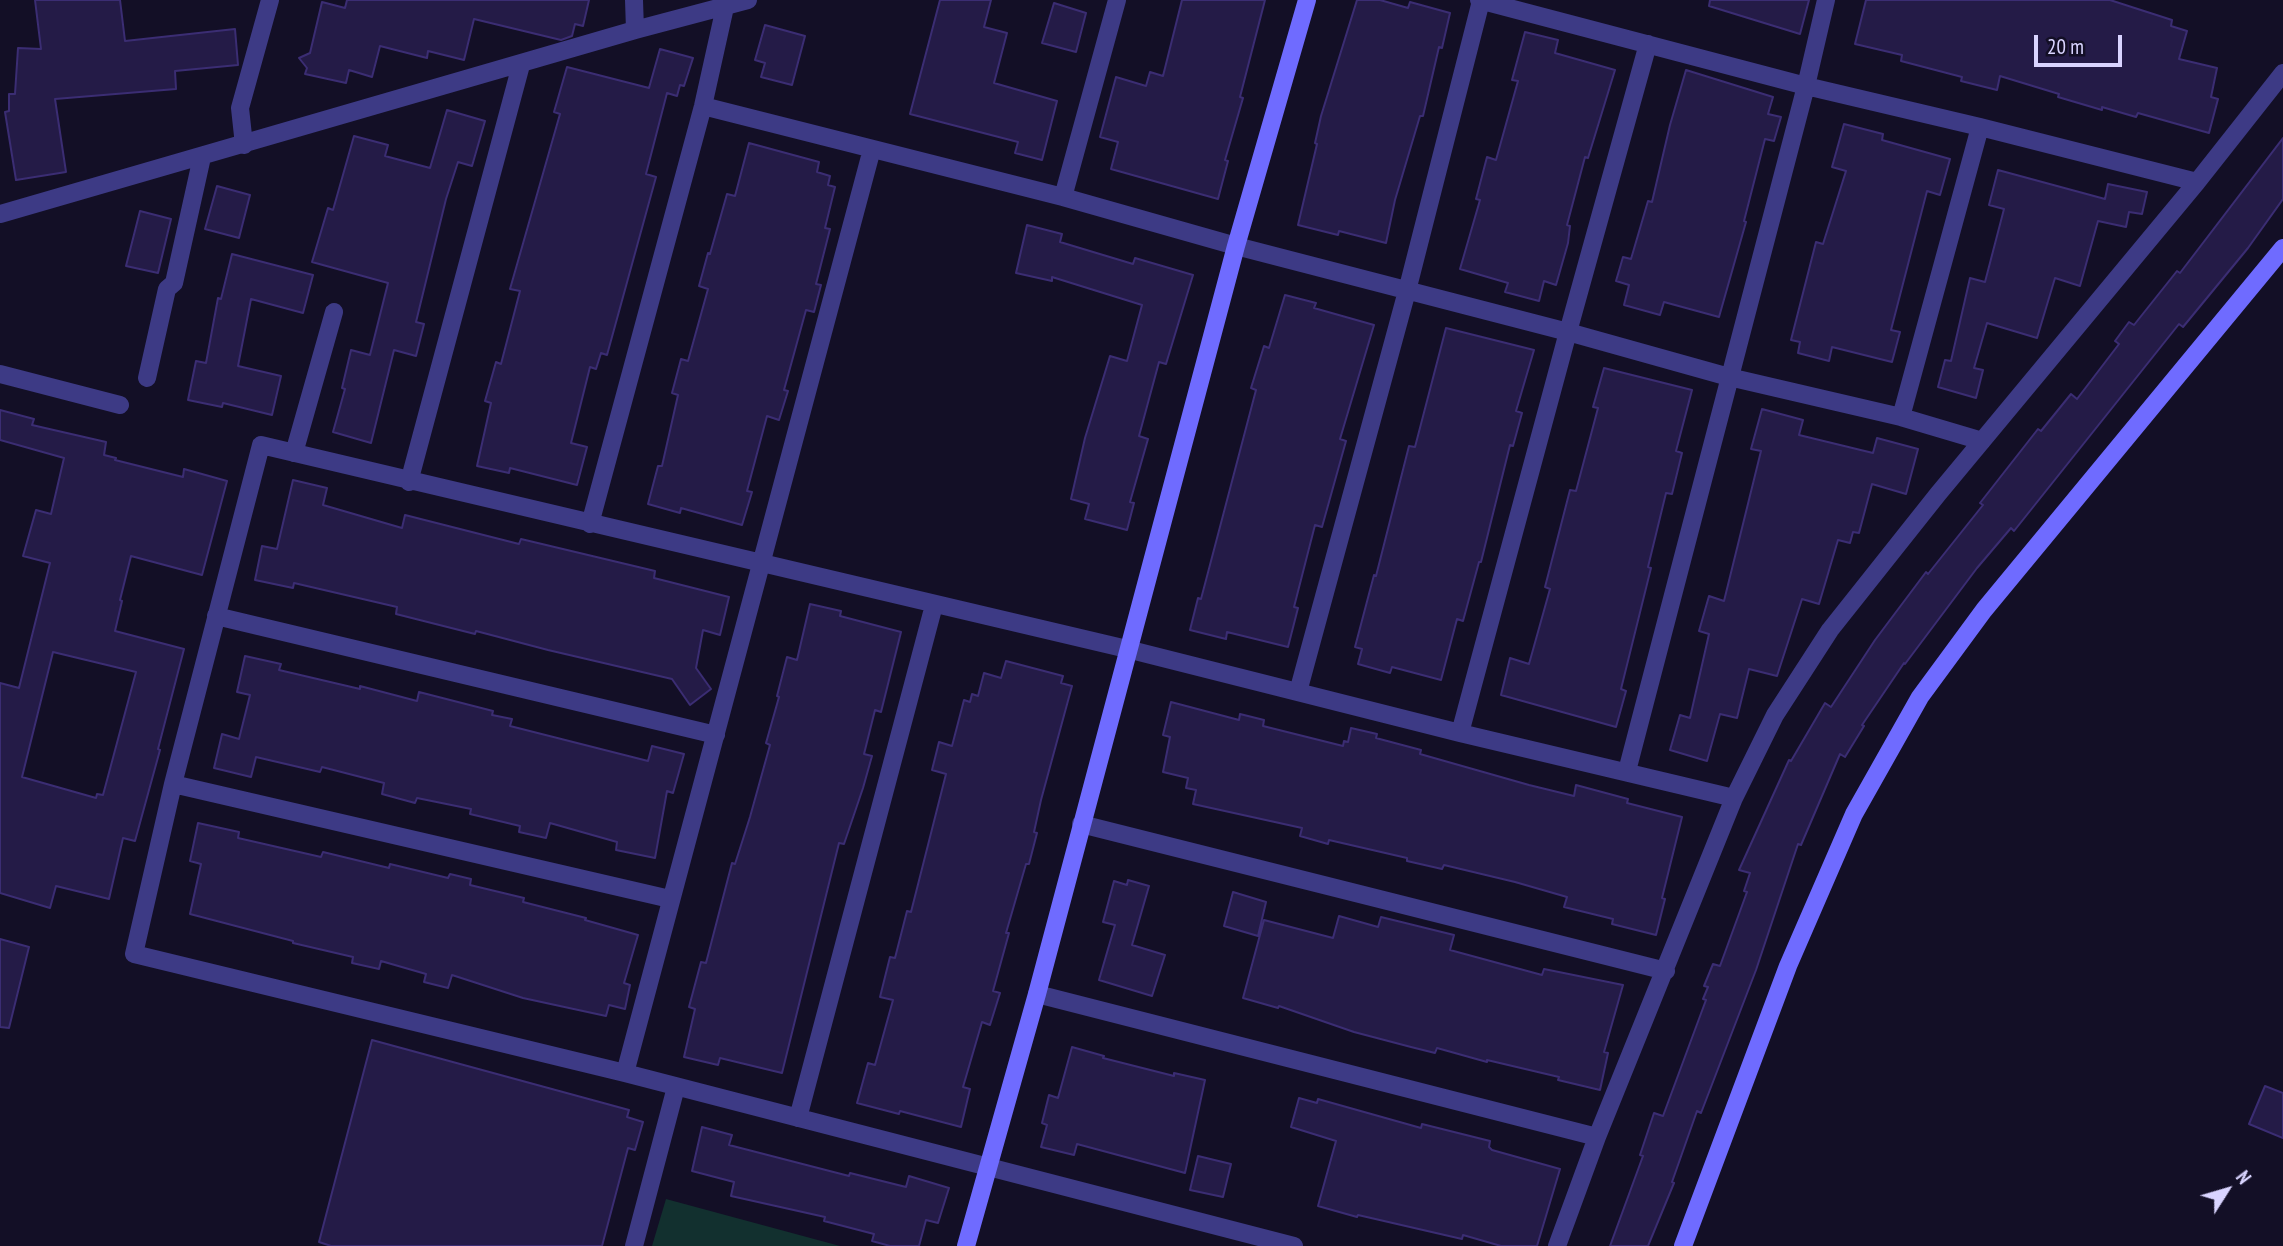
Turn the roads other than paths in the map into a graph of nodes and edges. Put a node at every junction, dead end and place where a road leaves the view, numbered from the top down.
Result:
1 (270, 0) edge
2 (634, 0) edge
3 (748, 0) edge
4 (1117, 0) edge
5 (1307, 0) edge
6 (1480, 0) edge
7 (1826, 0) edge
8 (725, 7) junction
9 (635, 30) junction
10 (1648, 44) junction
11 (521, 65) junction
12 (2283, 73) edge
13 (1806, 86) junction
14 (703, 106) junction
15 (1980, 127) junction
16 (244, 145) junction
17 (872, 149) junction
18 (202, 157) junction
19 (2197, 182) junction
20 (1063, 197) junction
21 (0, 214) edge
22 (1236, 246) junction
23 (2283, 248) edge
24 (1407, 291) junction
25 (334, 312) dead end
26 (1568, 332) junction
27 (0, 374) edge
28 (1729, 377) junction
29 (147, 378) dead end
30 (120, 405) dead end
31 (1901, 417) junction
32 (1982, 441) junction
33 (294, 453) junction
34 (409, 482) junction
35 (590, 524) junction
36 (761, 564) junction
37 (934, 605) junction
38 (216, 616) junction
39 (1127, 649) junction
40 (1298, 692) junction
41 (1460, 733) junction
42 (716, 735) junction
43 (1627, 771) junction
44 (173, 784) junction
45 (1734, 798) junction
46 (1081, 824) junction
47 (670, 899) junction
48 (1666, 971) junction
49 (1037, 994) junction
50 (625, 1073) junction
51 (676, 1087) junction
52 (797, 1118) junction
53 (1597, 1137) junction
54 (986, 1168) junction
55 (635, 1246) edge
56 (965, 1246) edge
57 (1294, 1246) edge
58 (1557, 1246) edge
59 (1683, 1246) edge

1 - 16 street
2 - 9 street
3 - 8 street
4 - 20 street
5 - 22 street
6 - 10 street
6 - 24 street
7 - 13 street
8 - 9 street
8 - 14 street
9 - 11 street
10 - 13 street
10 - 26 street
11 - 16 street
11 - 34 street
12 - 19 street
13 - 15 street
13 - 28 street
14 - 17 street
14 - 35 street
15 - 19 street
15 - 31 street
16 - 18 street
17 - 20 street
17 - 36 street
18 - 21 street
18 - 29 street
19 - 32 street
20 - 22 street
22 - 24 street
22 - 39 street
23 - 59 street
24 - 26 street
24 - 40 street
25 - 33 street
26 - 28 street
26 - 41 street
27 - 30 street
28 - 31 street
28 - 43 street
31 - 32 street
32 - 45 street
33 - 34 street
33 - 38 street
34 - 35 street
35 - 36 street
36 - 37 street
36 - 42 street
37 - 39 street
37 - 52 street
38 - 42 street
38 - 44 street
39 - 40 street
39 - 46 street
40 - 41 street
41 - 43 street
42 - 47 street
43 - 45 street
44 - 47 street
44 - 50 street
45 - 48 street
46 - 48 street
46 - 49 street
47 - 50 street
48 - 53 street
49 - 53 street
49 - 54 street
50 - 51 street
51 - 52 street
51 - 55 street
52 - 54 street
53 - 58 street
54 - 56 street
54 - 57 street

